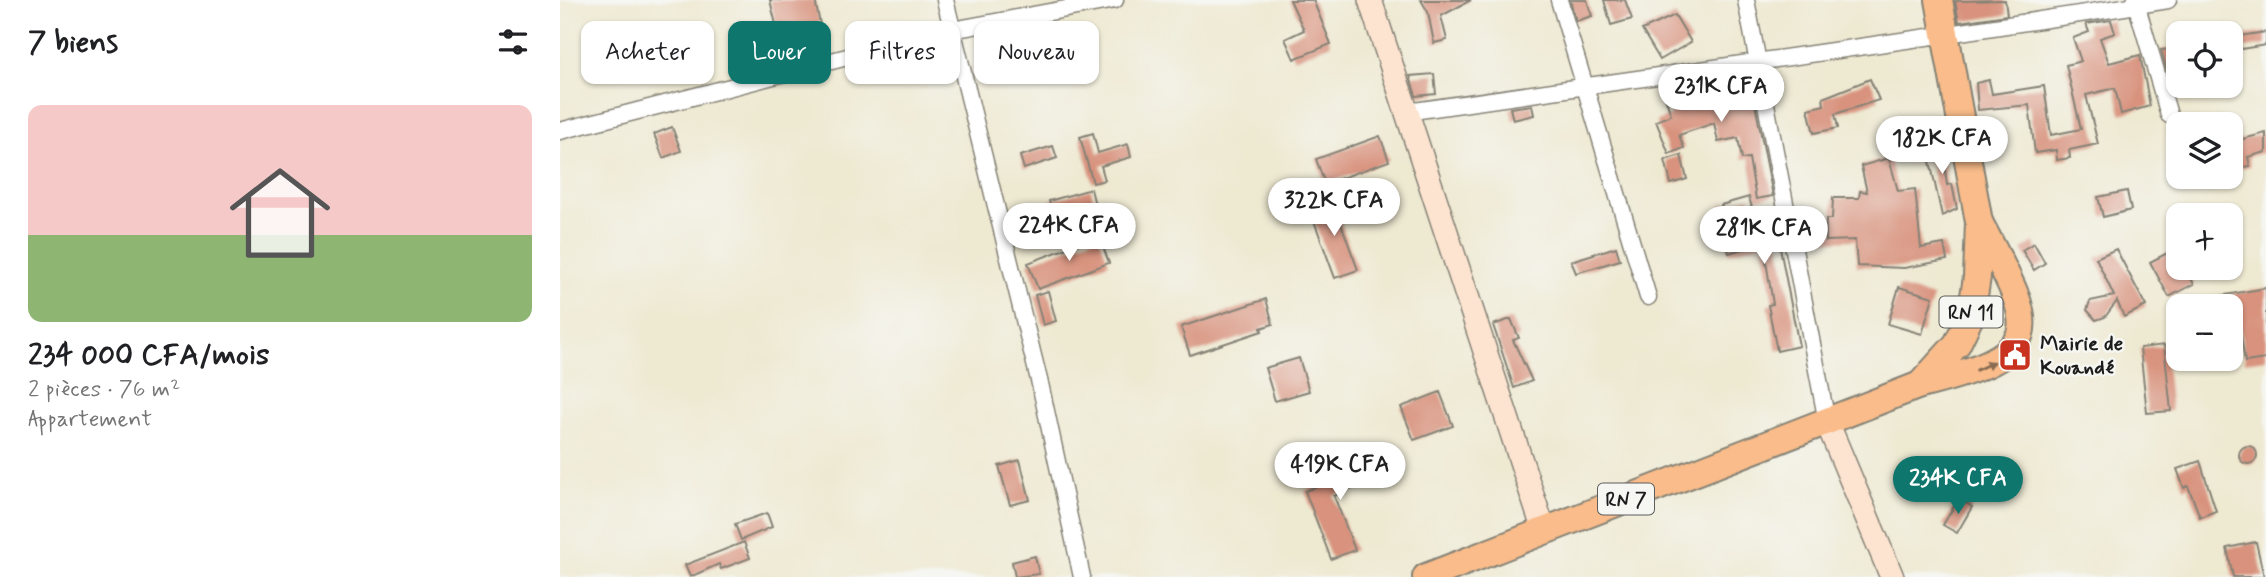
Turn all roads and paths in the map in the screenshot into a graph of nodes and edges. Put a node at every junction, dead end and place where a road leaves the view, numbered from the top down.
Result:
1 (945, 0) edge
2 (1115, 0) edge
3 (1370, 0) edge
4 (1559, 0) edge
5 (1746, 0) edge
6 (1939, 0) edge
7 (2168, 0) edge
8 (2136, 3) edge
9 (950, 21) edge
10 (960, 29) edge
11 (1945, 36) junction
12 (845, 58) edge
13 (1757, 60) junction
14 (960, 62) edge
15 (1585, 86) junction
16 (1407, 112) junction
17 (2168, 112) edge
18 (560, 131) edge
19 (1979, 222) junction
20 (1648, 297) dead end
21 (1920, 385) junction
22 (1827, 422) junction
23 (1544, 531) junction
24 (1083, 577) edge
25 (1426, 577) edge
26 (1892, 577) edge

1 - 9 street
2 - 10 street
3 - 16 street
4 - 15 street
5 - 13 street
6 - 11 main road, RN 11
7 - 8 street
8 - 11 street
8 - 17 street
11 - 13 street
11 - 19 main road, RN 11
12 - 18 street
13 - 15 street
13 - 22 street
14 - 24 street
15 - 16 street
15 - 20 street
16 - 23 street
19 - 21 main road, RN 11
21 -> 19 main road, RN 11
21 - 22 main road, RN 11
22 - 23 main road, RN 7
22 - 26 street
23 - 25 main road, RN 7

